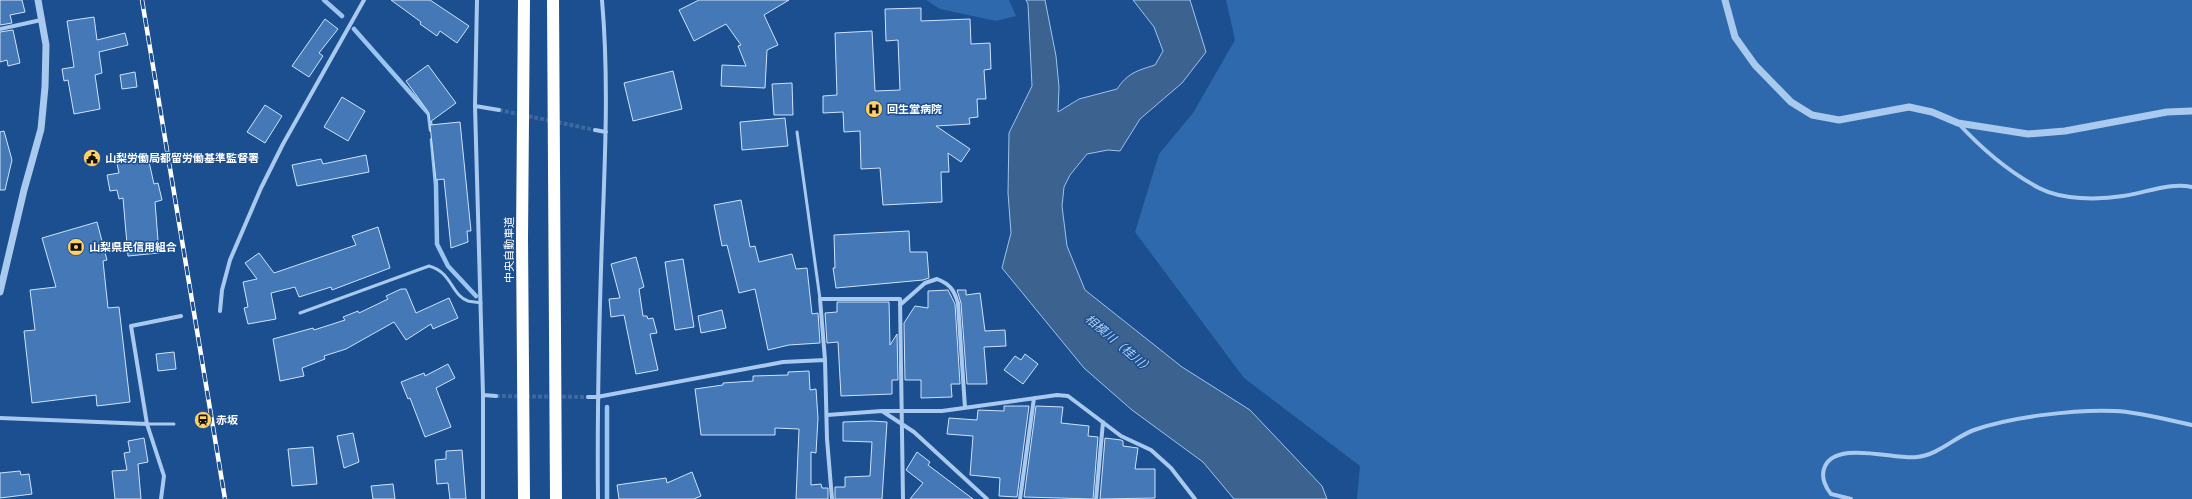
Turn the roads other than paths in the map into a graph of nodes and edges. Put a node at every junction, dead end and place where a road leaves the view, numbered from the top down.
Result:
1 (38, 0) edge
2 (364, 0) edge
3 (478, 0) edge
4 (524, 0) edge
5 (553, 0) edge
6 (602, 0) edge
7 (1725, 0) edge
8 (41, 20) junction
9 (0, 29) edge
10 (475, 106) junction
11 (499, 110) tunnel mouth
12 (2192, 111) edge
13 (1958, 123) junction
14 (595, 130) tunnel mouth
15 (606, 132) junction
16 (797, 132) dead end
17 (2192, 187) edge
18 (0, 292) edge
19 (820, 299) junction
20 (481, 303) junction
21 (900, 305) junction
22 (220, 311) dead end
23 (300, 313) dead end
24 (181, 316) dead end
25 (825, 360) junction
26 (483, 395) junction
27 (496, 396) tunnel mouth
28 (588, 397) tunnel mouth
29 (597, 397) junction
30 (1034, 398) junction
31 (965, 408) junction
32 (882, 411) junction
33 (902, 411) junction
34 (827, 415) junction
35 (0, 418) edge
36 (1102, 422) junction
37 (147, 424) junction
38 (174, 424) dead end
39 (901, 424) junction
40 (2192, 426) edge
41 (161, 499) edge
42 (482, 499) edge
43 (524, 499) edge
44 (556, 499) edge
45 (598, 499) edge
46 (832, 499) edge
47 (902, 499) edge
48 (987, 499) edge
49 (1020, 499) edge
50 (1096, 499) edge
51 (1195, 499) edge
52 (1851, 499) edge

1 - 8 street
2 - 22 street
3 - 10 street
4 - 43 highway, 中央自動車道
5 - 44 highway
6 - 15 street
7 - 13 street
8 - 9 street
8 - 18 street
10 - 11 street
10 - 20 street
12 - 13 street
13 - 17 street
14 - 15 street
15 - 29 street
16 - 19 lane
19 - 21 street
19 - 25 street
20 - 23 lane
20 - 26 street
21 - 31 street
21 - 33 street
24 - 37 street
25 - 29 street
25 - 34 street
26 - 27 street
26 - 42 street
28 - 29 street
29 - 45 street
30 - 31 street
30 - 36 street
30 - 49 street
31 - 33 street
32 - 33 street
32 - 34 street
32 - 39 street
33 - 39 street
34 - 46 street
35 - 37 street
36 - 50 street
36 - 51 street
37 - 38 lane
37 - 41 street
39 - 47 street
39 - 48 street
40 - 52 street

